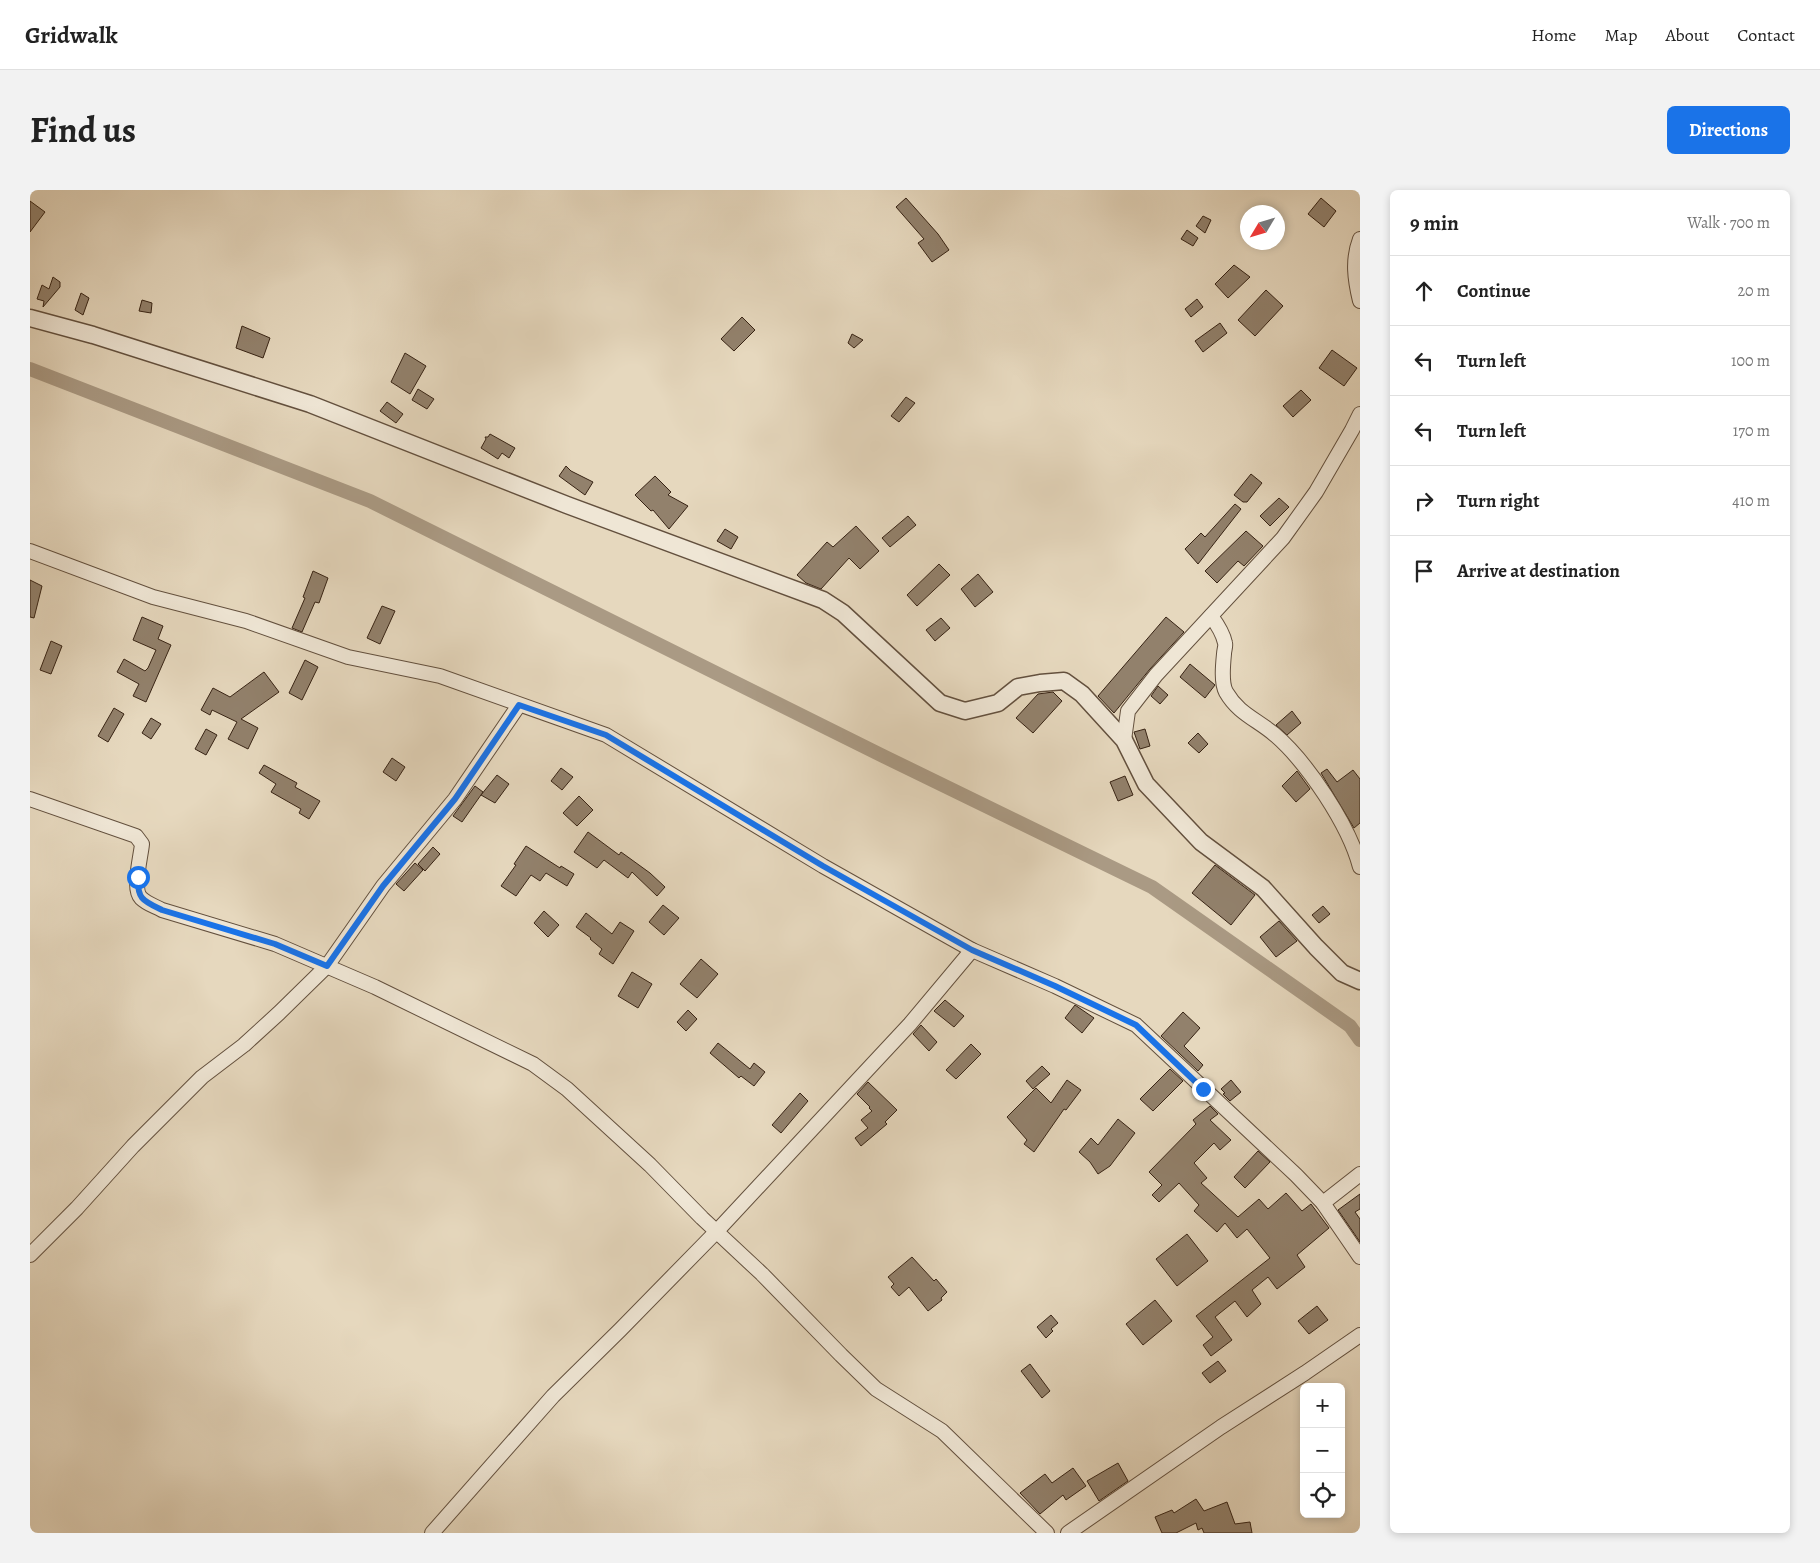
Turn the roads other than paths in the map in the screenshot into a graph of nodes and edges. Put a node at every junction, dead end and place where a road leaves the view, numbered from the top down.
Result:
1 (1360, 240) edge
2 (1360, 301) edge
3 (30, 318) edge
4 (1360, 414) edge
5 (30, 551) edge
6 (1211, 616) junction
7 (519, 705) junction
8 (1124, 740) junction
9 (30, 799) edge
10 (1360, 867) edge
11 (972, 950) junction
12 (327, 966) junction
13 (1360, 981) edge
14 (1360, 1174) edge
15 (1323, 1204) junction
16 (717, 1231) junction
17 (30, 1256) edge
18 (1360, 1257) edge
19 (1360, 1335) edge
20 (432, 1533) edge
21 (1047, 1533) edge
22 (1068, 1533) edge

1 - 2 street
3 - 8 street
4 - 6 street
5 - 7 street
6 - 8 street
6 - 10 street
7 - 11 street
7 - 12 street
8 - 13 street
9 - 12 street
11 - 15 street
11 - 16 street
12 - 16 street
12 - 17 street
14 - 15 street
15 - 18 street
16 - 20 street
16 - 21 street
19 - 22 street

